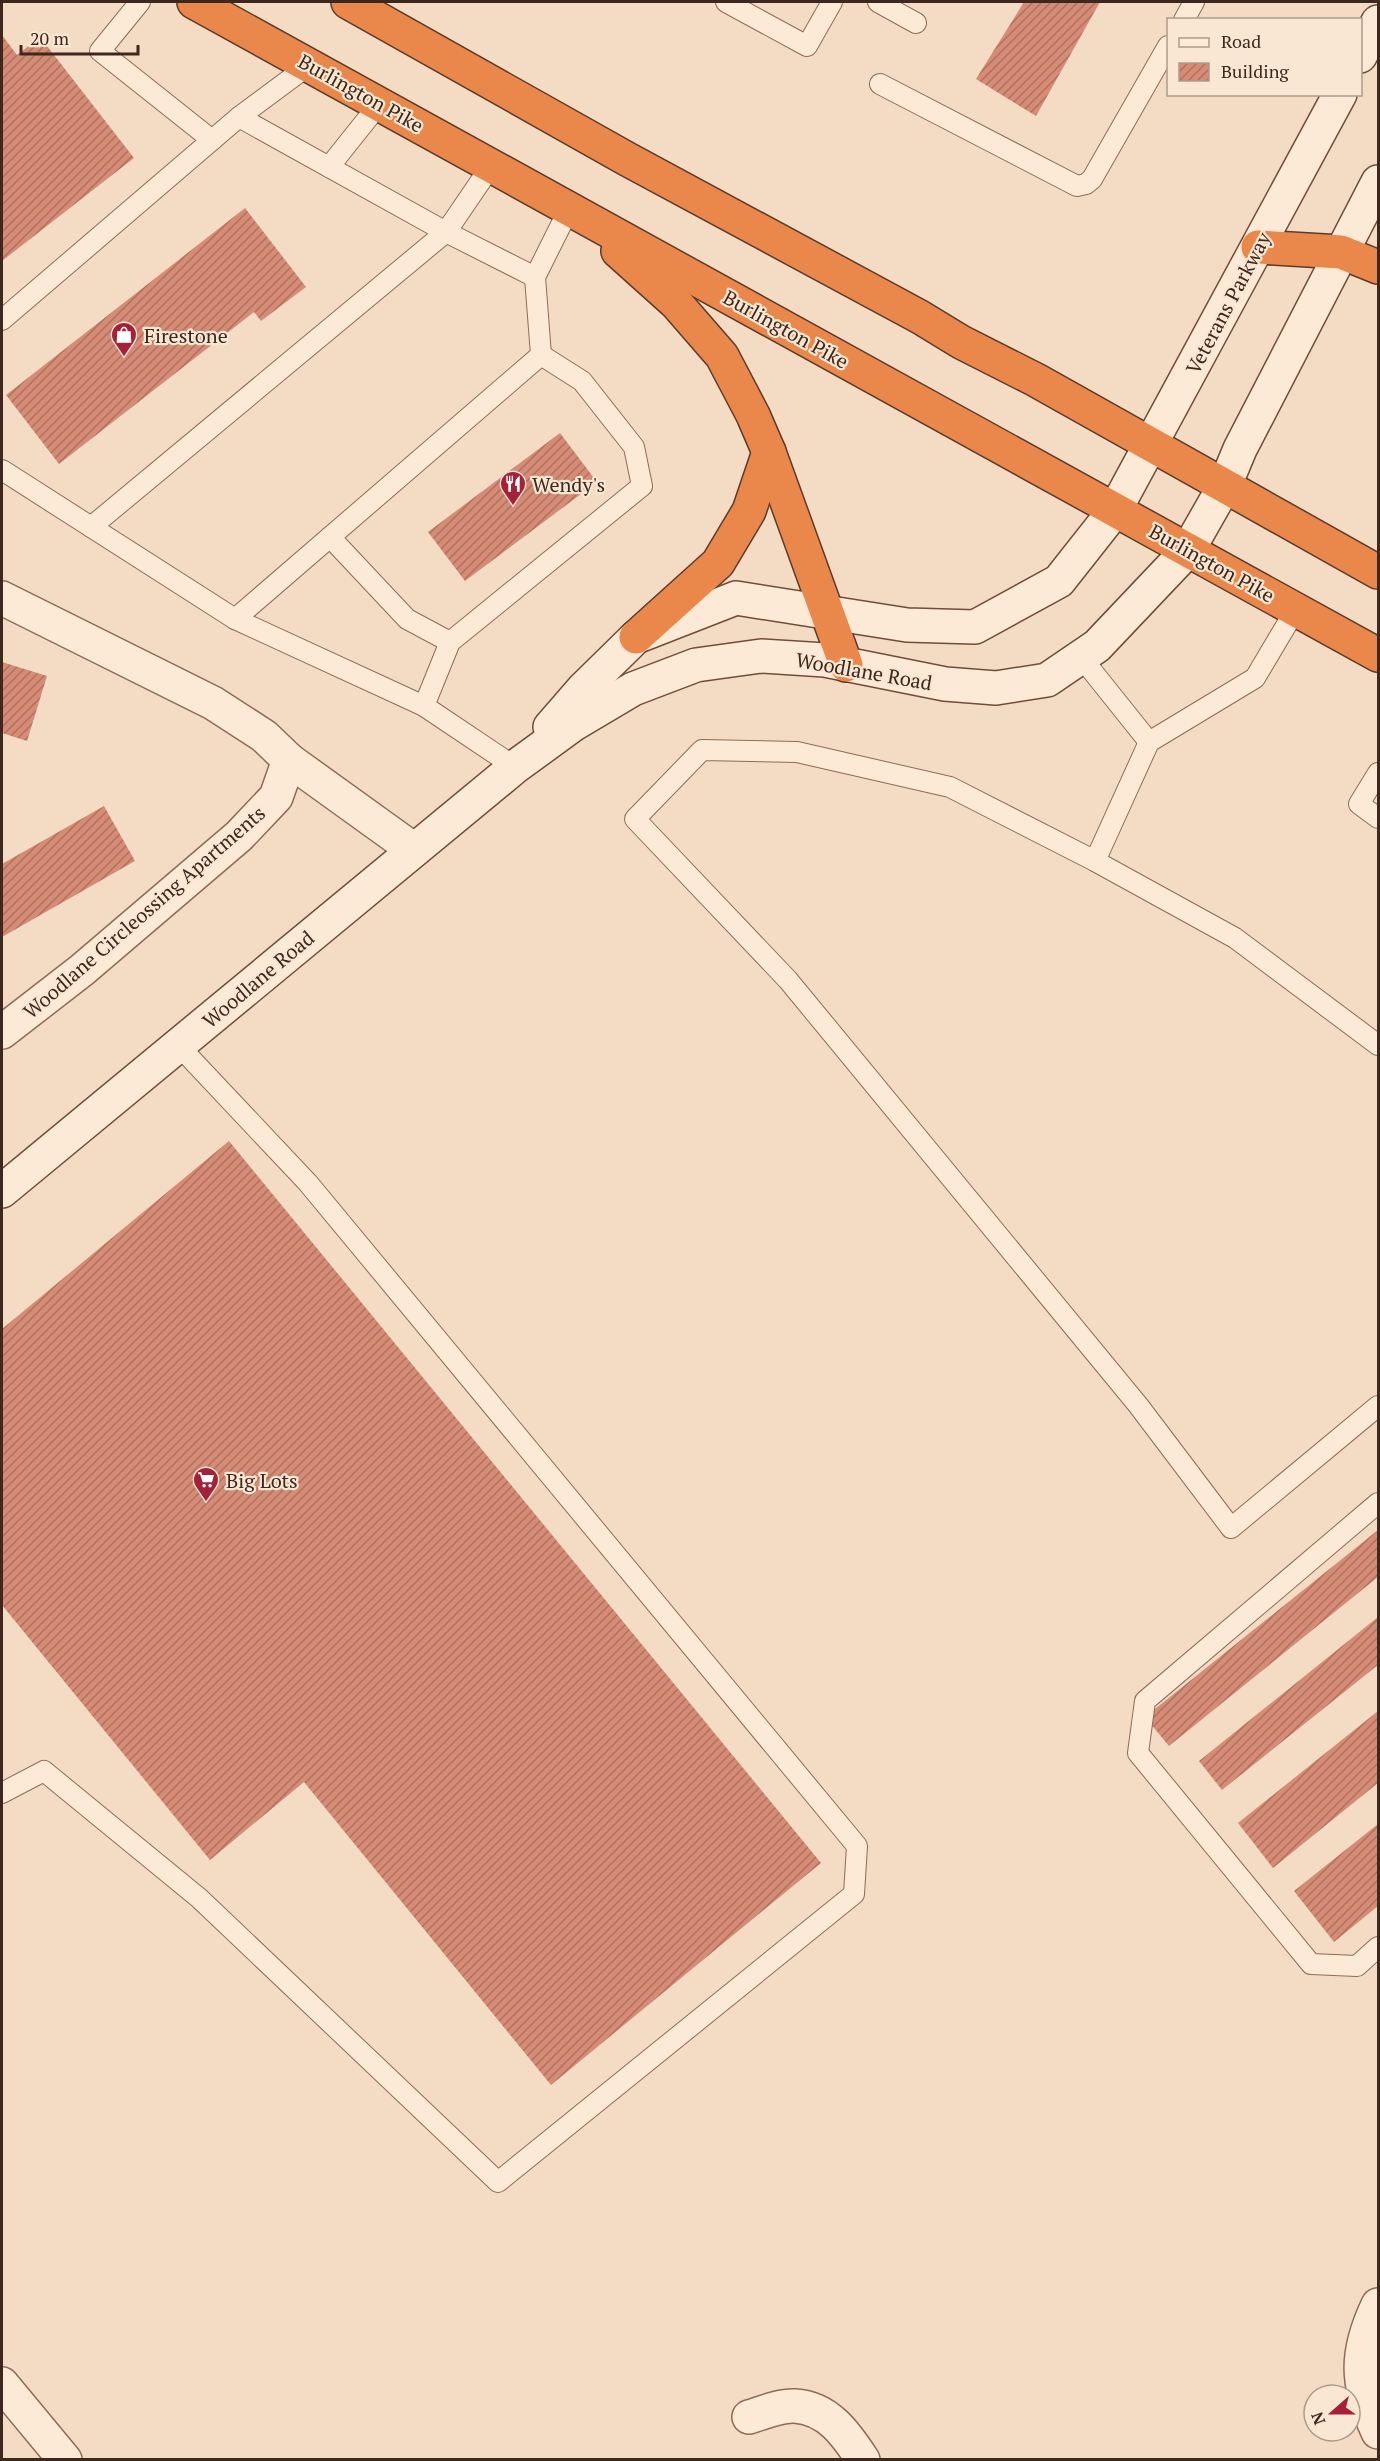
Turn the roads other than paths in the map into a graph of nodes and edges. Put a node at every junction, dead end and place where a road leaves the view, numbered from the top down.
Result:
1 (140, 2) edge
2 (194, 2) edge
3 (348, 2) edge
4 (726, 2) edge
5 (832, 2) edge
6 (878, 2) edge
7 (1194, 2) edge
8 (1185, 18) edge
9 (1378, 22) edge
10 (916, 23) dead end
11 (1167, 48) edge
12 (1362, 52) edge
13 (309, 65) junction
14 (880, 84) dead end
15 (1339, 96) edge
16 (380, 104) junction
17 (239, 117) junction
18 (212, 140) junction
19 (491, 166) junction
20 (329, 167) junction
21 (1378, 182) edge
22 (569, 208) junction
23 (446, 232) junction
24 (1258, 247) junction
25 (1341, 252) junction
26 (1378, 267) edge
27 (535, 277) junction
28 (2, 320) edge
29 (542, 355) junction
30 (1151, 445) junction
31 (769, 452) junction
32 (2, 470) edge
33 (1225, 485) junction
34 (1115, 510) junction
35 (92, 527) junction
36 (330, 537) junction
37 (1188, 550) junction
38 (1378, 572) edge
39 (2, 598) edge
40 (1296, 609) junction
41 (828, 613) junction
42 (235, 619) junction
43 (636, 637) junction
44 (450, 642) junction
45 (1378, 655) edge
46 (1081, 657) junction
47 (846, 665) junction
48 (424, 706) junction
49 (1149, 742) junction
50 (289, 760) junction
51 (515, 767) junction
52 (1378, 773) edge
53 (1378, 818) edge
54 (414, 850) junction
55 (1095, 861) junction
56 (2, 1032) edge
57 (178, 1045) junction
58 (1378, 1045) edge
59 (2, 1191) edge
60 (1378, 1406) edge
61 (1378, 1503) edge
62 (2, 1793) edge
63 (1378, 1947) edge
64 (1378, 2305) edge
65 (2, 2384) edge
66 (748, 2417) dead end
67 (1378, 2432) edge
68 (64, 2460) edge
69 (863, 2460) edge

1 - 18 lane
2 - 13 highway, Burlington Pike
3 - 30 highway
4 - 5 lane
6 - 10 lane
7 - 8 lane
9 - 12 street
11 - 14 lane
13 - 16 highway, Burlington Pike
13 - 17 lane
15 - 24 street, Veterans Parkway
16 - 19 highway, Burlington Pike
16 - 20 lane
17 - 18 lane
17 - 20 lane
18 - 28 lane
19 - 22 highway, Burlington Pike
19 - 23 lane
20 - 23 lane
21 - 25 street
22 - 27 lane
22 - 31 highway
22 - 34 highway, Burlington Pike
23 - 27 lane
23 - 35 lane
24 - 25 highway
24 - 30 street, Veterans Parkway
25 - 26 highway
25 - 33 street
27 - 29 lane
29 - 36 lane
29 - 44 lane
30 - 33 highway
30 - 34 street, Veterans Parkway
31 - 41 highway
31 - 43 highway
32 - 35 lane
33 - 37 street
33 - 38 highway
34 - 37 highway, Burlington Pike
34 - 41 street, Woodlane Road
35 - 42 lane
36 - 42 lane
36 - 44 lane
37 - 40 highway, Burlington Pike
37 - 46 street, Woodlane Road
39 - 50 street
40 - 45 highway, Burlington Pike
40 - 49 lane
41 - 43 street, Woodlane Road
41 - 47 highway
42 - 48 lane
43 - 51 street, Woodlane Road
44 - 48 lane
46 - 47 street, Woodlane Road
46 - 49 lane
47 - 51 street, Woodlane Road
48 - 51 lane
49 - 55 lane
50 - 54 street
50 - 56 street, Woodlane Circleossing Apartments
51 - 54 street, Woodlane Road
52 - 53 lane
54 - 57 street, Woodlane Road
55 - 58 lane
55 - 60 lane
57 - 59 street, Woodlane Road
57 - 62 lane
61 - 63 lane
64 - 67 street
65 - 68 street
66 - 69 street

